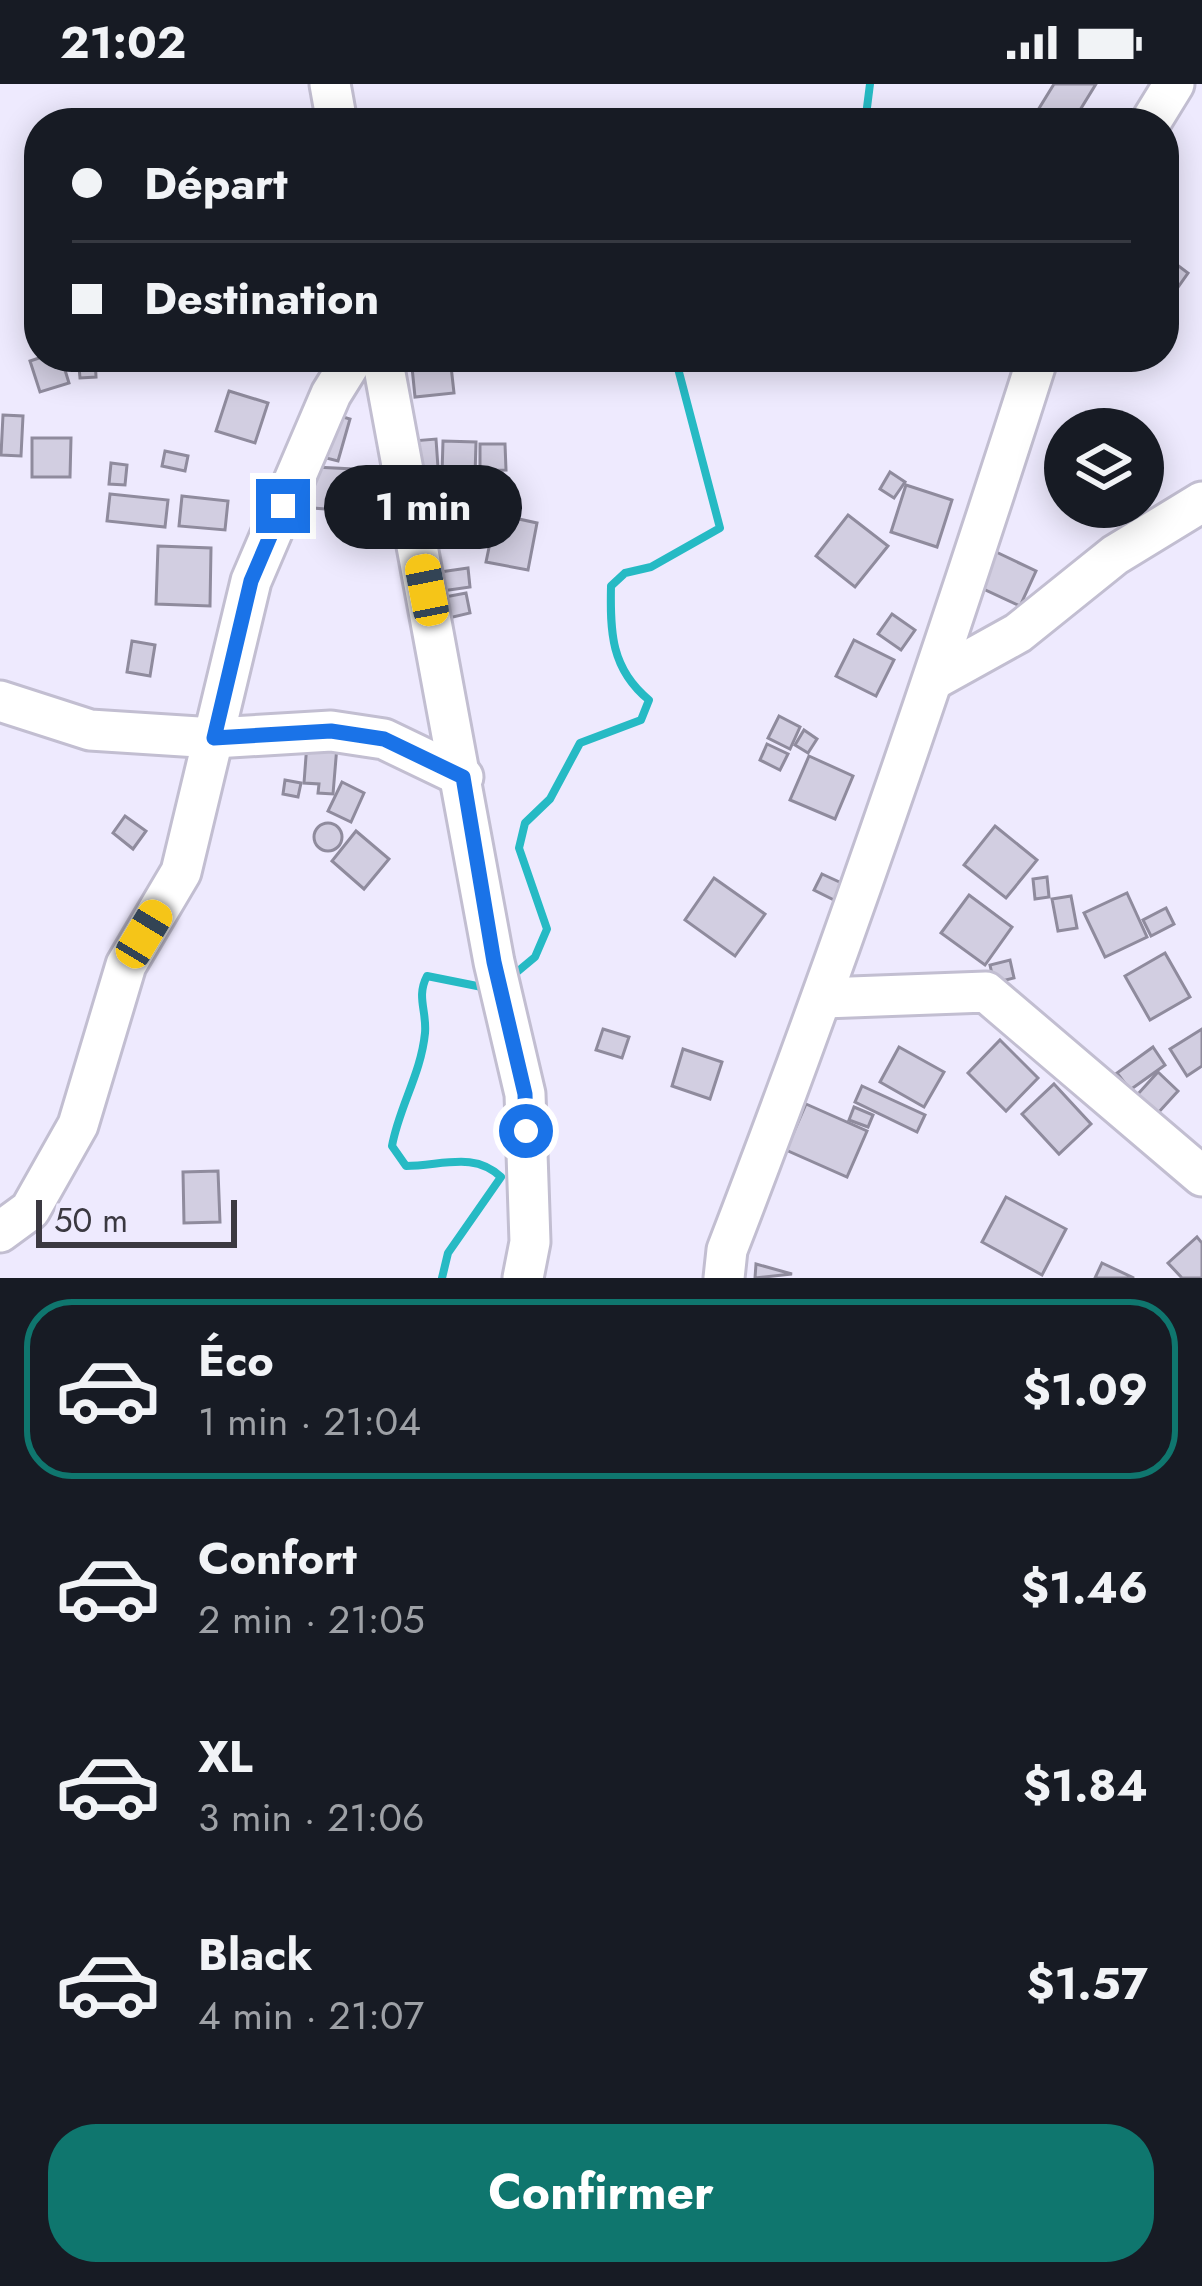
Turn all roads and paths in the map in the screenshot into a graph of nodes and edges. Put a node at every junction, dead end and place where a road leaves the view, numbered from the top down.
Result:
1 (345, 372) edge
2 (385, 372) edge
3 (1033, 372) edge
4 (1202, 502) edge
5 (935, 679) junction
6 (0, 701) edge
7 (214, 738) junction
8 (463, 777) junction
9 (824, 998) junction
10 (1202, 1177) edge
11 (0, 1232) edge
12 (523, 1278) edge
13 (724, 1278) edge

1 - 7 street
2 - 8 street
3 - 5 street
4 - 5 street
5 - 9 street
6 - 7 street
7 - 8 street
7 - 11 street
8 - 12 street
9 - 10 street
9 - 13 street

